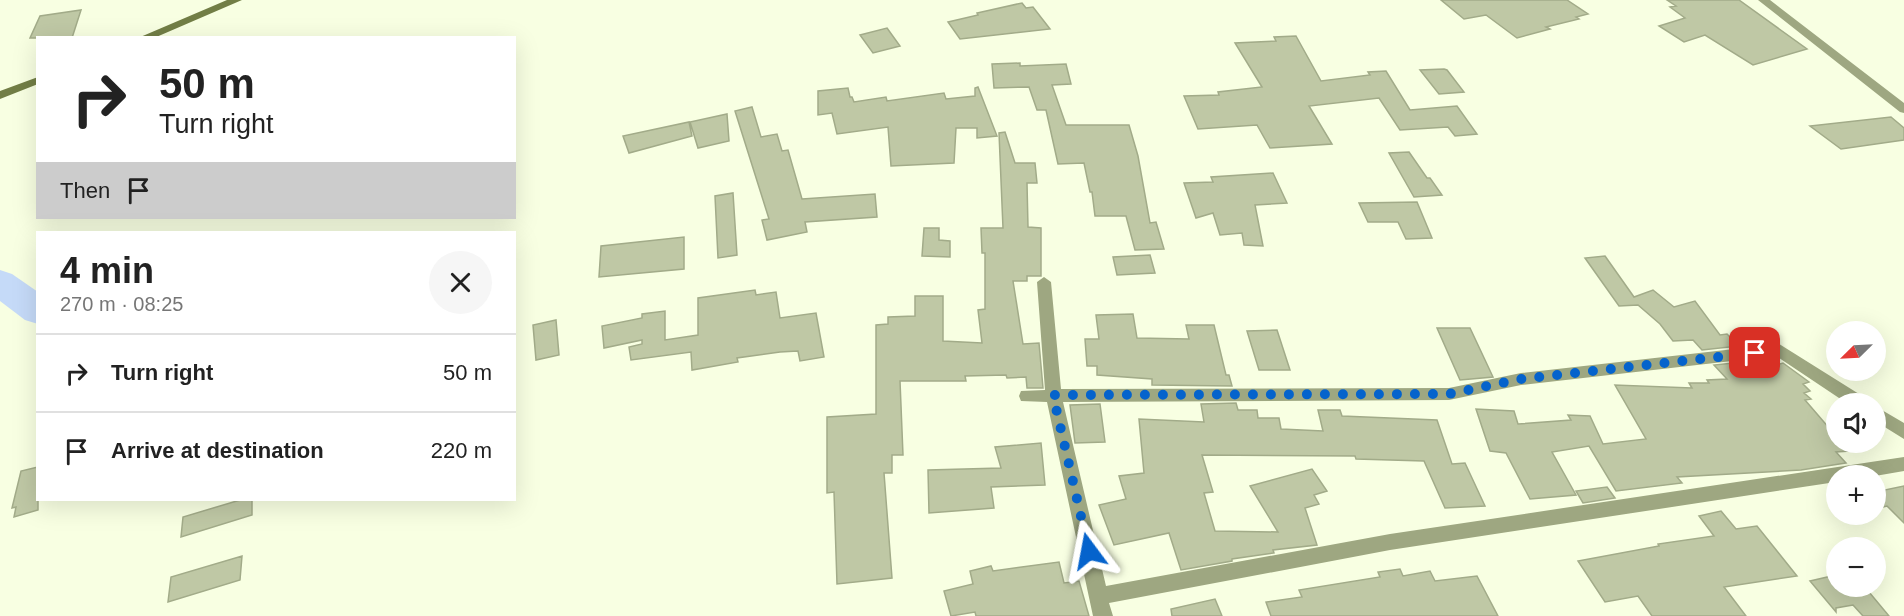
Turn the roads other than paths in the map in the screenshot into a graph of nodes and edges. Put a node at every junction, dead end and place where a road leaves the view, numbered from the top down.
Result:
1 (237, 0) edge
2 (1763, 0) edge
3 (149, 36) edge
4 (36, 81) edge
5 (0, 95) edge
6 (1904, 109) edge
7 (1044, 282) dead end
8 (1760, 338) dead end
9 (1779, 350) junction
10 (1844, 393) edge
11 (1053, 395) junction
12 (1027, 396) dead end
13 (1886, 420) edge
14 (1904, 432) edge
15 (1904, 464) edge
16 (1099, 596) junction
17 (1103, 616) edge

1 - 3 street
2 - 6 street
4 - 5 street
7 - 11 street
8 - 9 street
9 - 10 street
9 - 11 street
11 - 12 street
11 - 16 street
13 - 14 street
15 - 16 street
16 - 17 street

